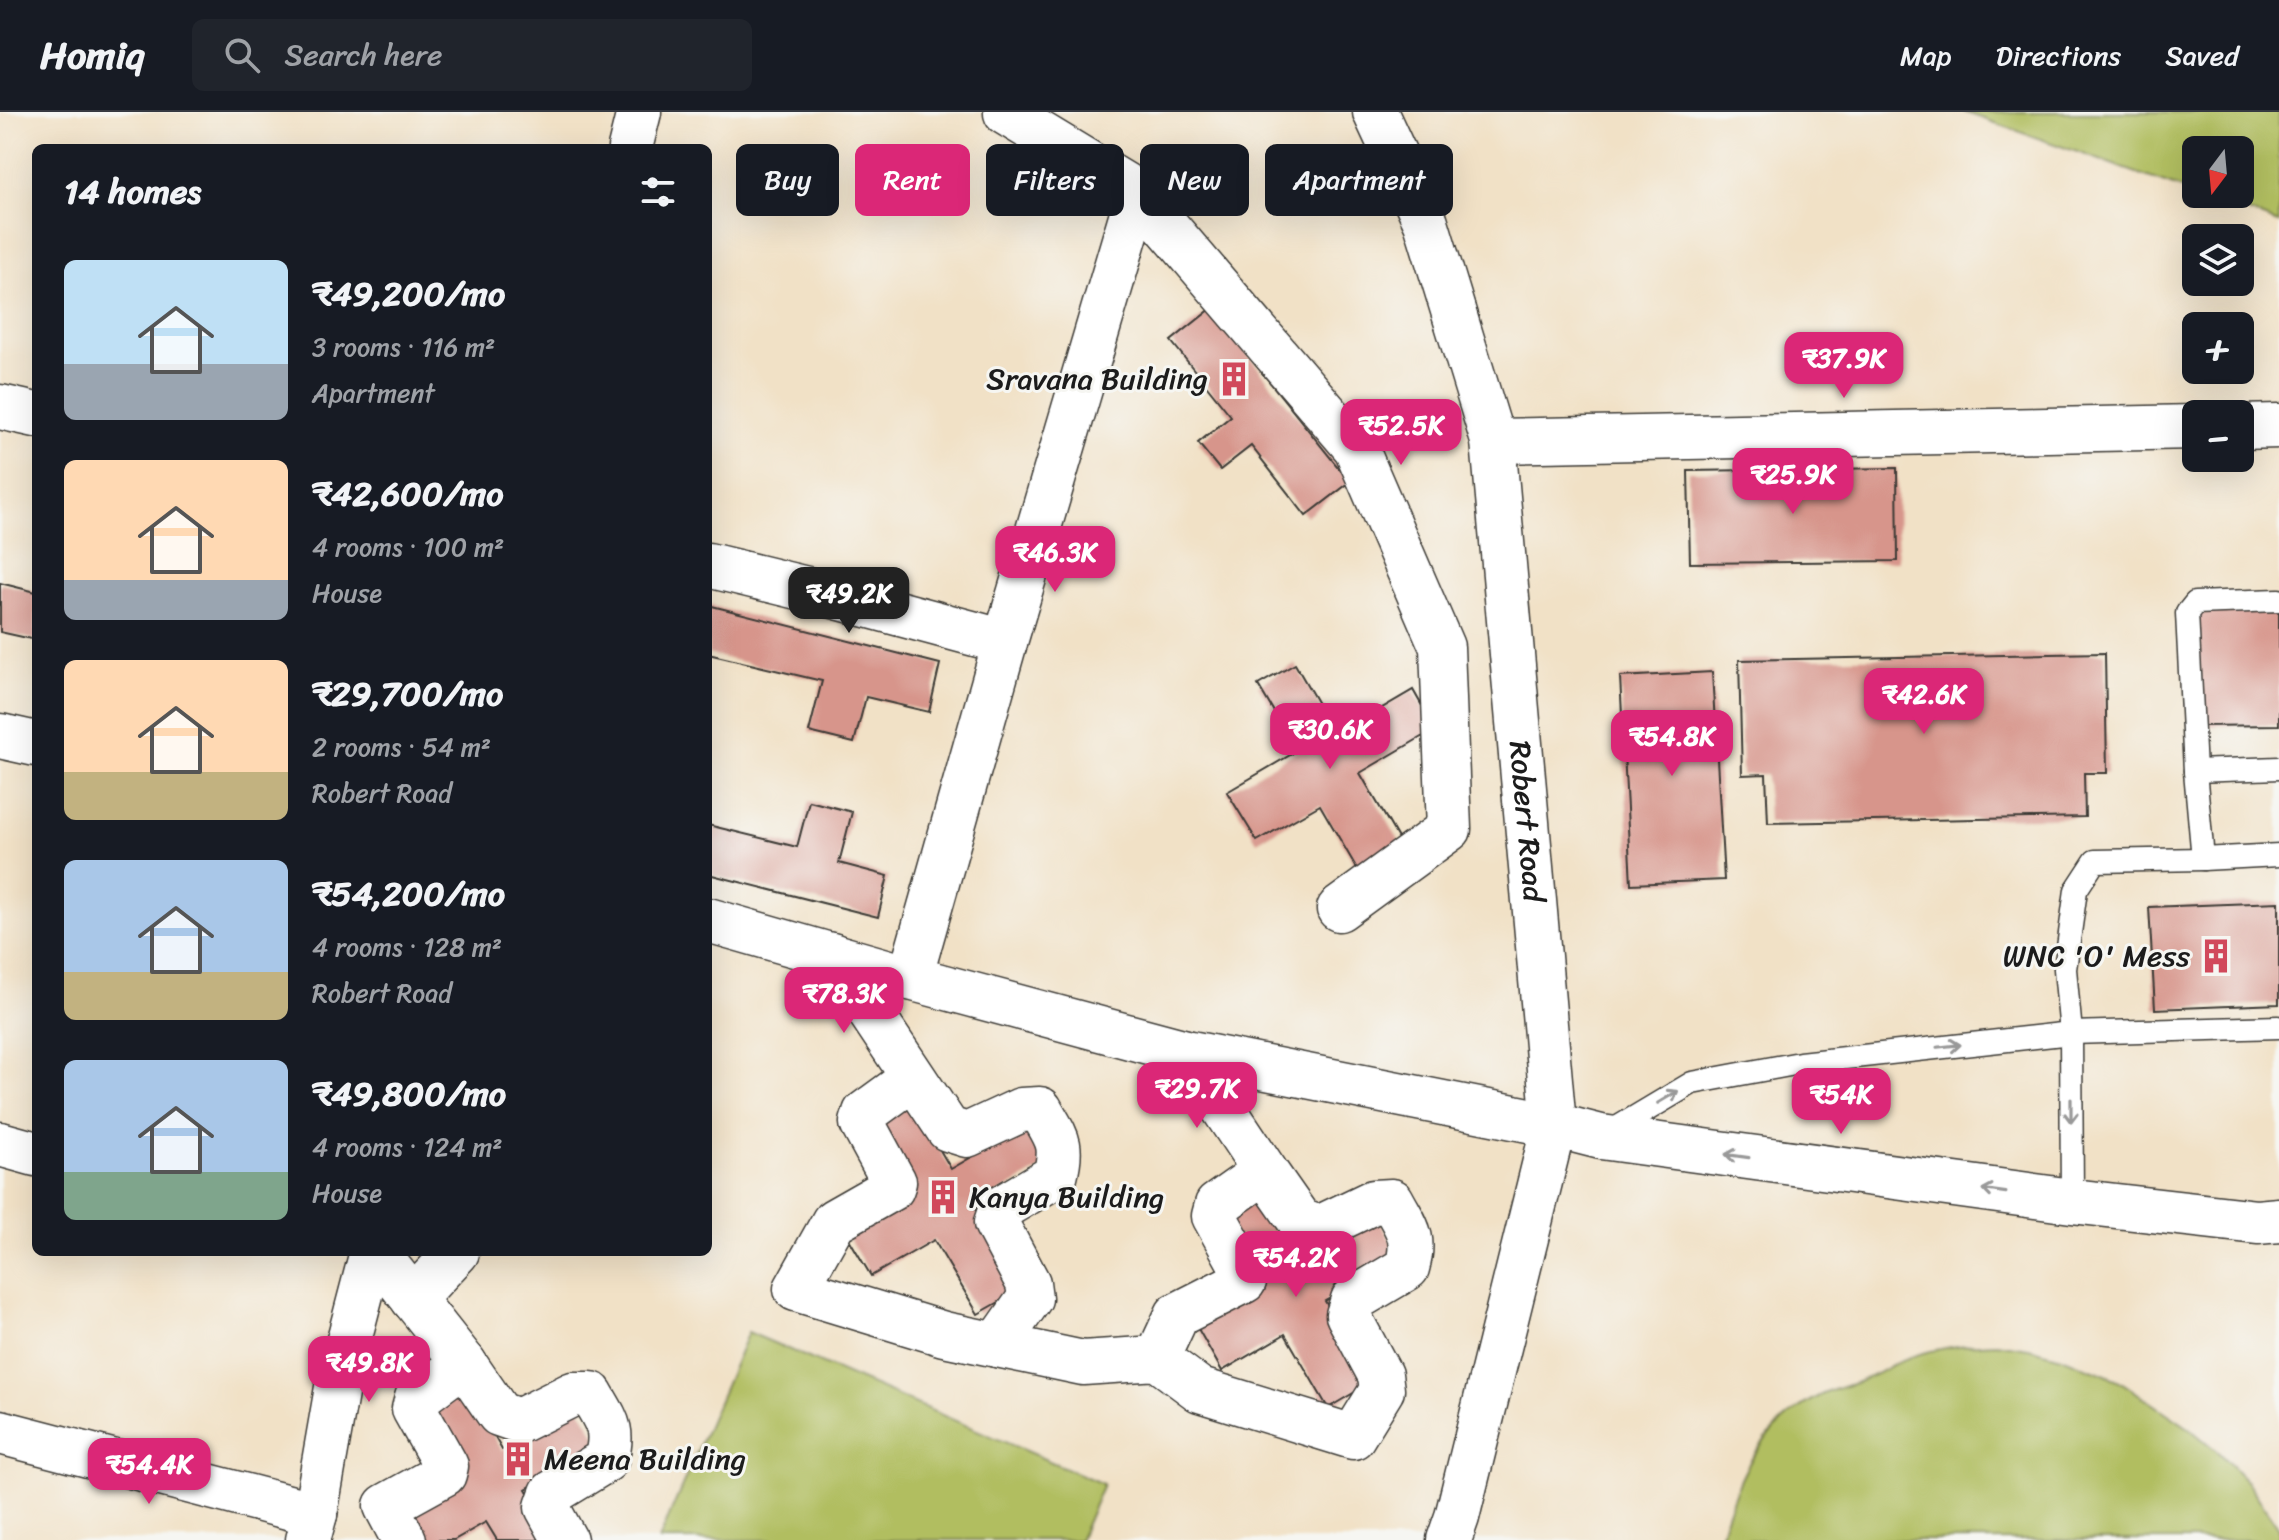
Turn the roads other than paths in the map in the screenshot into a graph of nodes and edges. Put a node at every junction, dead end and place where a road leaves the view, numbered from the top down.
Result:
1 (639, 112) edge
2 (1375, 112) edge
3 (1006, 113) edge
4 (631, 144) edge
5 (1138, 193) junction
6 (0, 407) edge
7 (32, 414) edge
8 (2279, 426) edge
9 (2182, 427) edge
10 (2254, 427) edge
11 (1493, 441) junction
12 (712, 566) edge
13 (2279, 600) edge
14 (1005, 642) junction
15 (0, 736) edge
16 (32, 743) edge
17 (2279, 768) edge
18 (2195, 771) junction
19 (2279, 855) edge
20 (2203, 859) junction
21 (1339, 909) dead end
22 (712, 921) edge
23 (832, 955) junction
24 (910, 978) junction
25 (2279, 1027) edge
26 (2071, 1033) junction
27 (1186, 1052) junction
28 (913, 1078) junction
29 (1554, 1125) junction
30 (1601, 1137) junction
31 (0, 1144) edge
32 (32, 1153) edge
33 (1265, 1171) junction
34 (2072, 1201) junction
35 (2279, 1220) edge
36 (373, 1256) edge
37 (377, 1256) edge
38 (453, 1256) edge
39 (413, 1299) junction
40 (997, 1345) junction
41 (1157, 1358) junction
42 (464, 1363) junction
43 (0, 1432) edge
44 (312, 1527) edge
45 (404, 1540) edge
46 (565, 1540) edge
47 (1449, 1540) edge

1 - 4 street
2 - 11 street, Robert Road
3 - 5 street
5 - 14 street
5 - 21 street
6 - 7 street
8 - 10 street
9 - 11 street
11 - 29 street, Robert Road
12 - 14 street
13 - 18 lane
14 - 24 street
15 - 16 street
17 - 18 lane
18 - 20 lane
19 - 20 lane
20 - 26 lane
22 - 23 street
23 - 24 street
23 - 28 street
24 - 27 street
25 - 26 lane
30 -> 26 lane
26 -> 34 lane
27 - 29 street
27 - 33 street
28 - 40 street
28 - 40 street
29 - 30 street
29 - 47 street, Robert Road
34 -> 30 street
31 - 32 street
33 - 41 street
33 - 41 street
34 - 35 street
36 - 44 street
37 - 39 street
38 - 39 street
39 - 42 street
40 - 41 street
42 - 45 street
42 - 46 street
43 - 44 street

